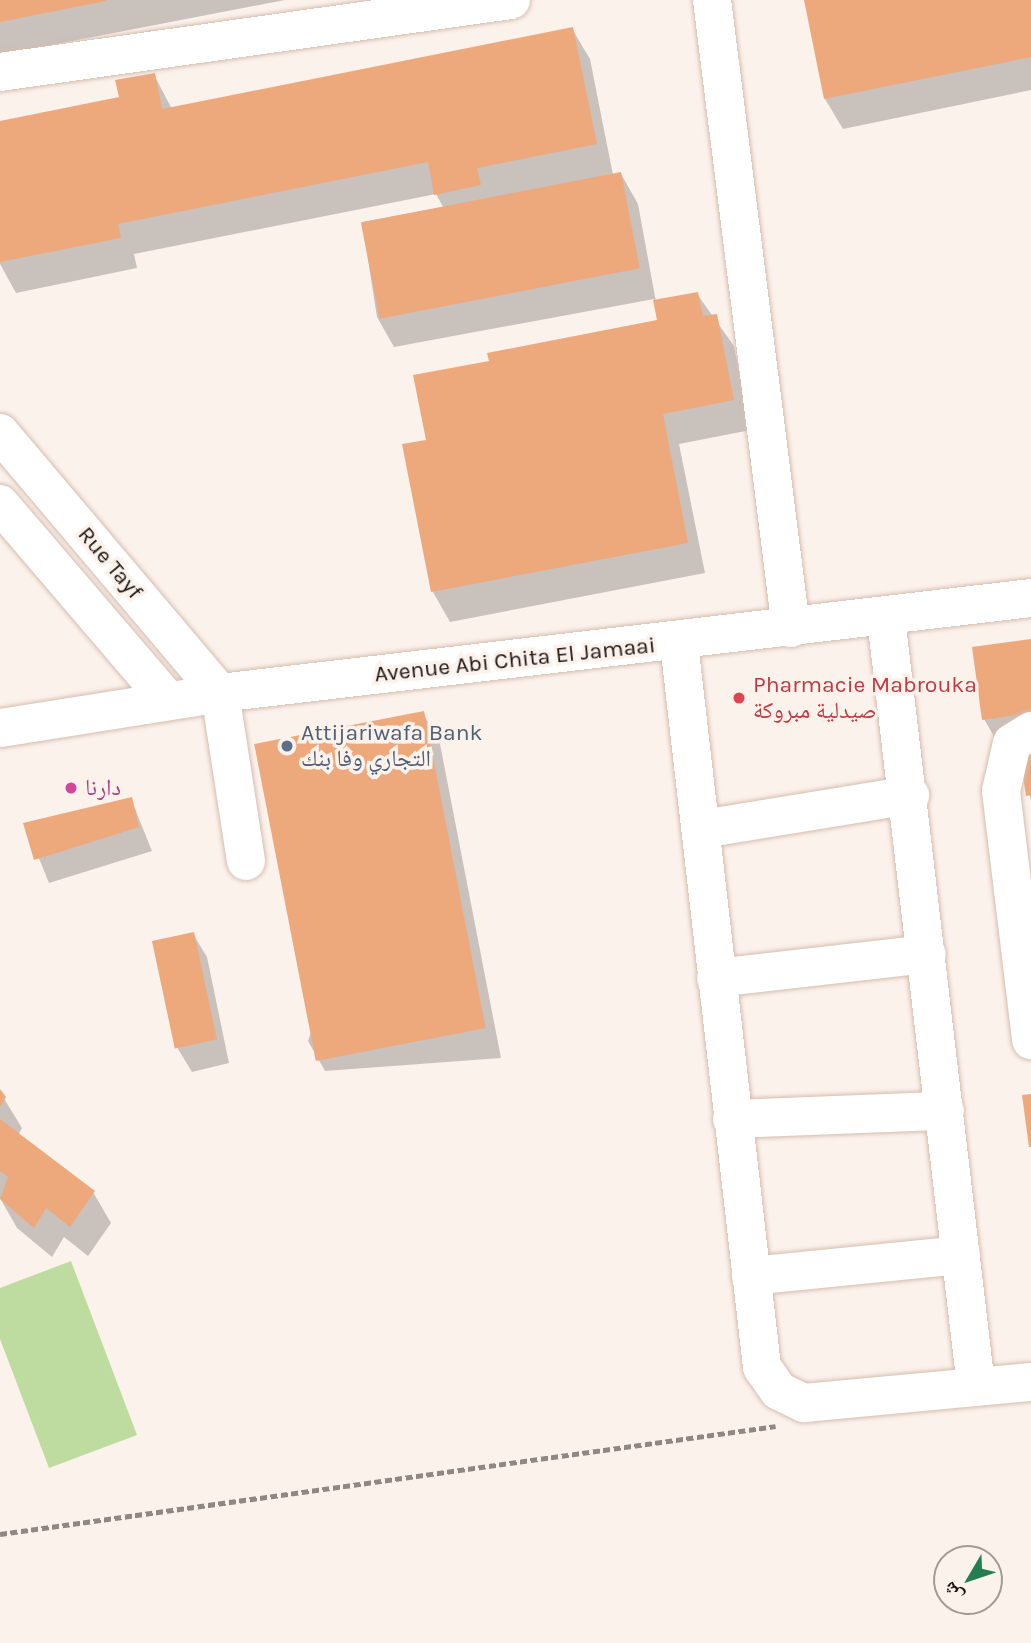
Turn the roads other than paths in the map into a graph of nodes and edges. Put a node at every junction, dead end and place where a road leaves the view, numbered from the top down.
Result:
1 (511, 0) edge
2 (712, 0) edge
3 (0, 72) edge
4 (0, 433) edge
5 (0, 504) edge
6 (1031, 598) edge
7 (886, 618) junction
8 (791, 628) junction
9 (679, 643) junction
10 (220, 693) junction
11 (168, 701) junction
12 (3, 723) edge
13 (1031, 730) edge
14 (910, 795) junction
15 (703, 829) junction
16 (246, 861) dead end
17 (928, 954) junction
18 (716, 978) junction
19 (1031, 1040) edge
20 (945, 1111) junction
21 (732, 1119) junction
22 (961, 1255) junction
23 (751, 1276) junction
24 (1031, 1382) edge
25 (976, 1387) junction

1 - 3 street
2 - 8 street
4 - 10 street, Rue Tayf
5 - 11 street, Rue Tayf
6 - 7 street, Avenue Abi Chita El Jamaai
7 - 8 street, Avenue Abi Chita El Jamaai
7 - 14 street
8 - 9 street, Avenue Abi Chita El Jamaai
9 - 10 street, Avenue Abi Chita El Jamaai
9 - 15 street
10 - 11 street, Avenue Abi Chita El Jamaai
10 - 16 street
11 - 12 street, Avenue Abi Chita El Jamaai
13 - 19 street
14 - 15 street
14 - 17 street
15 - 18 street
17 - 18 street
17 - 20 street
18 - 21 street
20 - 21 street
20 - 22 street
21 - 23 street
22 - 23 street
22 - 25 street
23 - 25 street
24 - 25 street

